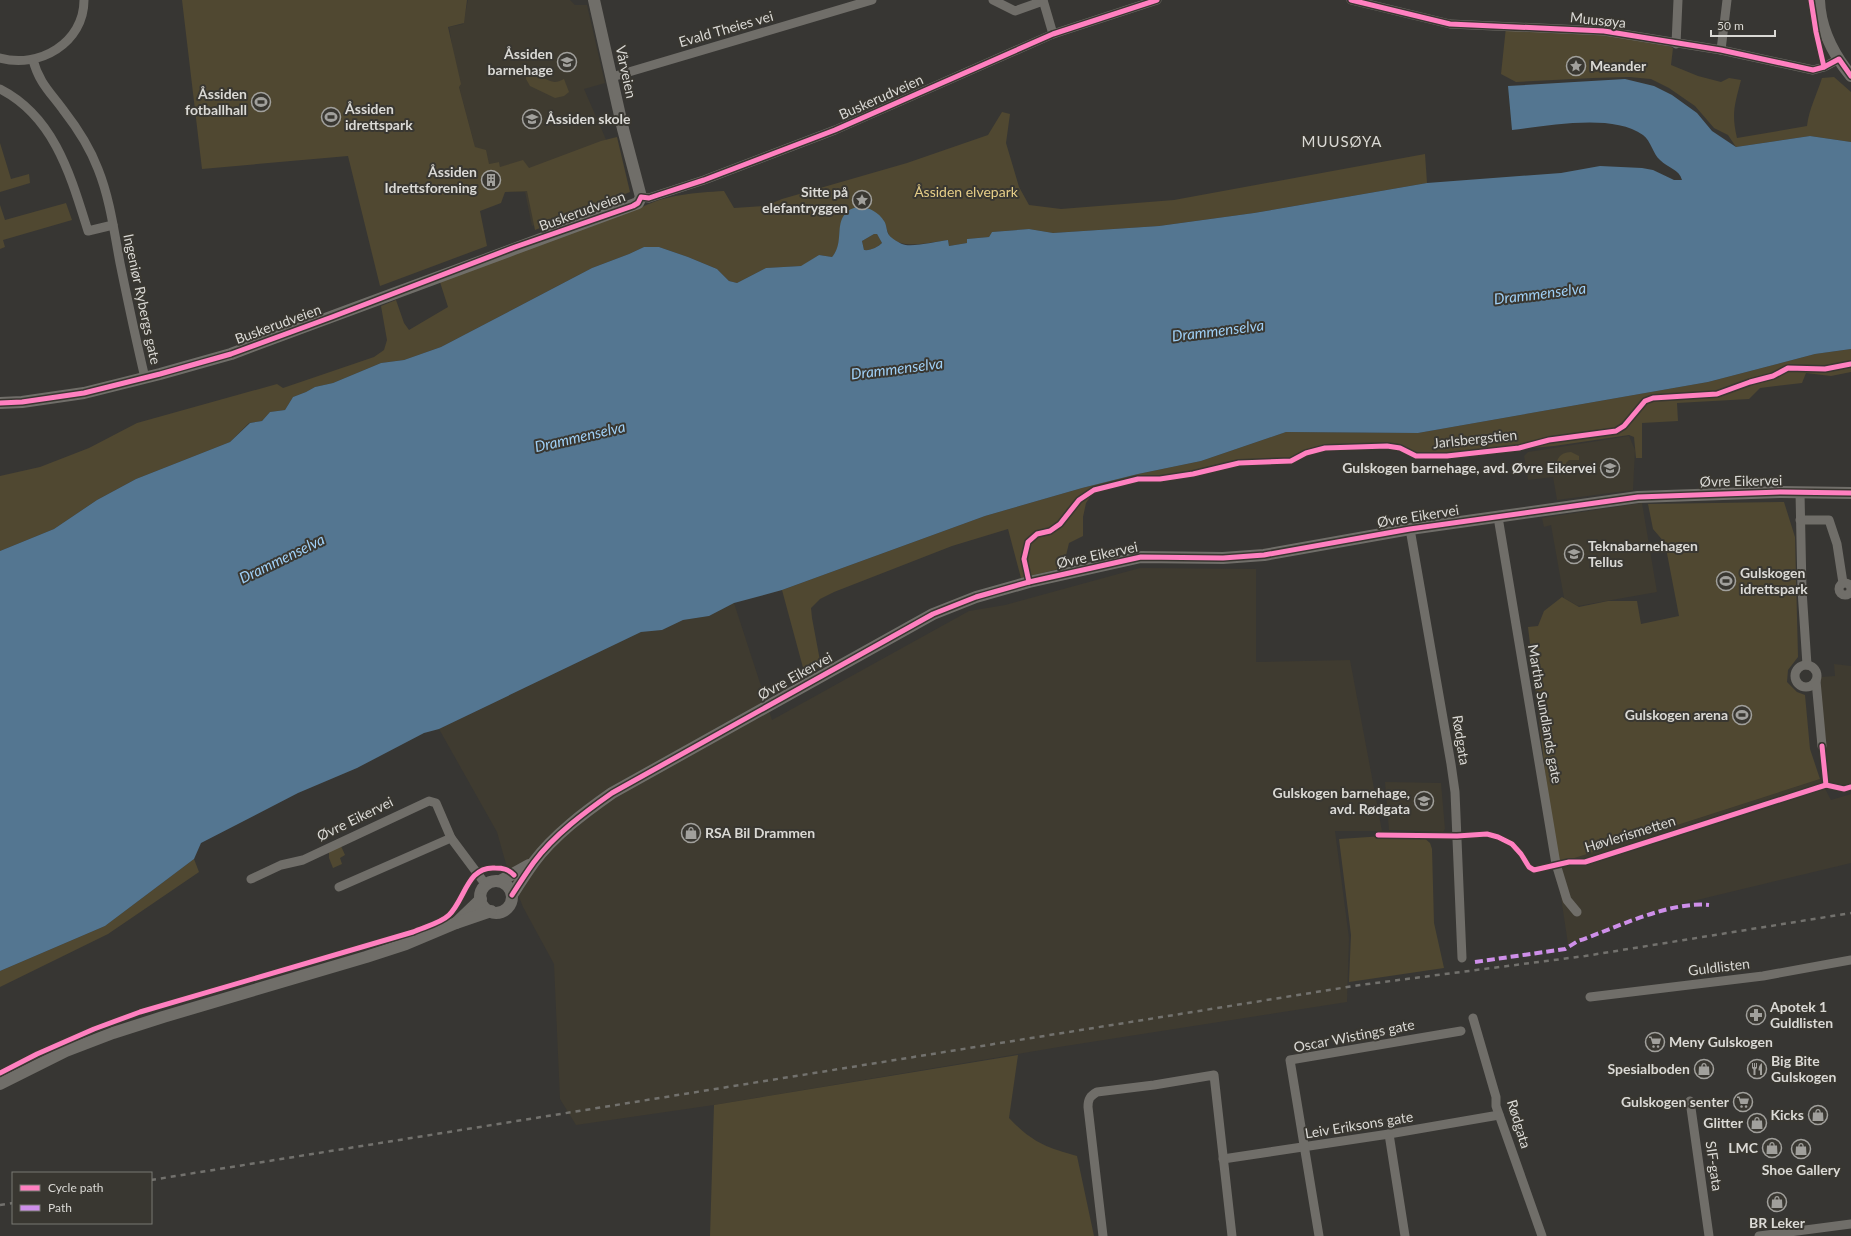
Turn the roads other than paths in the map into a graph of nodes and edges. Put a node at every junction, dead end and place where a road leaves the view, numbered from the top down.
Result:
1 (84, 0) edge
2 (594, 0) edge
3 (872, 0) edge
4 (993, 0) edge
5 (1157, 0) edge
6 (1351, 0) edge
7 (1678, 0) edge
8 (1727, 0) edge
9 (1819, 0) edge
10 (1043, 1) edge
11 (1053, 34) junction
12 (1676, 44) junction
13 (1721, 50) junction
14 (0, 58) edge
15 (1839, 59) junction
16 (33, 60) junction
17 (1851, 76) edge
18 (612, 77) junction
19 (0, 89) edge
20 (641, 197) junction
21 (113, 225) junction
22 (145, 378) junction
23 (0, 403) edge
24 (1800, 492) junction
25 (1851, 493) edge
26 (1498, 516) junction
27 (1800, 520) junction
28 (1410, 528) junction
29 (1843, 583) dead end
30 (1807, 665) junction
31 (1816, 681) junction
32 (1822, 746) dead end
33 (452, 838) junction
34 (535, 861) junction
35 (252, 879) dead end
36 (500, 881) junction
37 (486, 885) junction
38 (339, 887) dead end
39 (512, 895) junction
40 (481, 899) junction
41 (491, 912) junction
42 (1577, 912) dead end
43 (456, 923) junction
44 (1462, 958) dead end
45 (1851, 960) edge
46 (1590, 997) dead end
47 (1473, 1018) dead end
48 (1461, 1031) dead end
49 (0, 1084) edge
50 (1690, 1100) dead end
51 (1499, 1115) junction
52 (1389, 1134) junction
53 (1304, 1148) junction
54 (1223, 1159) junction
55 (1851, 1224) edge
56 (1103, 1236) edge
57 (1232, 1236) edge
58 (1319, 1236) edge
59 (1405, 1236) edge
60 (1542, 1236) edge
61 (1709, 1236) edge
62 (1759, 1236) edge

1 - 16 street
2 - 18 main road, Vårveien
3 - 18 street, Evald Theies vei
4 - 10 street
5 - 11 street, Buskerudveien
6 - 12 street, Muusøya
7 - 12 street
8 - 13 street
9 - 15 main road
10 - 11 street
11 - 20 street, Buskerudveien
12 - 13 street, Muusøya
13 - 15 street, Muusøya
14 - 16 street
15 - 17 main road
16 - 21 street, Ingeniør Rybergs gate
18 - 20 main road, Vårveien
19 - 21 street, Ingeniør Rybergs gate
20 - 22 main road, Buskerudveien
21 - 22 street, Ingeniør Rybergs gate
22 - 23 main road, Buskerudveien
24 - 25 main road, Øvre Eikervei
24 - 26 main road, Øvre Eikervei
24 - 27 street
26 - 28 main road, Øvre Eikervei
26 - 42 street, Martha Sundlands gate
27 - 29 street
27 - 30 street
28 - 34 main road, Øvre Eikervei
28 - 44 street, Rødgata
30 - 31 street
30 - 31 street
31 - 32 street
33 - 35 street, Øvre Eikervei
33 - 37 street, Øvre Eikervei
33 - 38 street
34 - 36 main road, Øvre Eikervei
34 - 39 main road, Øvre Eikervei
36 - 37 main road
36 - 39 main road
37 - 40 main road
39 - 41 main road
40 - 41 main road
40 - 43 main road
41 - 43 main road
43 - 49 main road
45 - 46 street, Guldlisten
47 - 51 street, Rødgata
48 - 53 street, Oscar Wistings gate
50 - 61 street, SIF-gata
51 - 52 street, Leiv Eriksons gate
51 - 60 street, Rødgata
52 - 53 street, Leiv Eriksons gate
52 - 59 street
53 - 54 street, Leiv Eriksons gate
53 - 58 street
54 - 56 street
54 - 57 street
55 - 62 street

